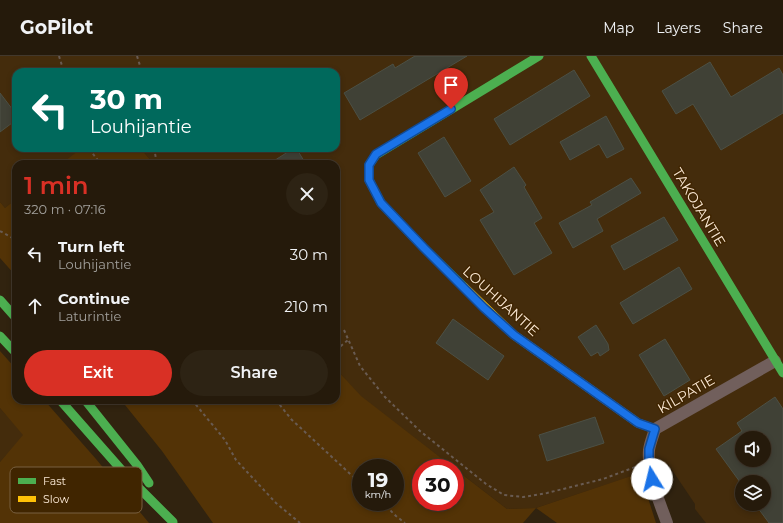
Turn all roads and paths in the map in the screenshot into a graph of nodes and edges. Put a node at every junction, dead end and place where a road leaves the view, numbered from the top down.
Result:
1 (58, 56) edge
2 (137, 56) edge
3 (539, 56) edge
4 (591, 56) edge
5 (62, 68) edge
6 (141, 68) edge
7 (92, 152) edge
8 (97, 160) edge
9 (0, 231) edge
10 (12, 238) edge
11 (0, 300) edge
12 (12, 314) edge
13 (344, 330) dead end
14 (0, 336) edge
15 (348, 340) junction
16 (340, 347) edge
17 (12, 349) edge
18 (775, 360) junction
19 (783, 373) edge
20 (64, 404) edge
21 (88, 404) edge
22 (195, 404) edge
23 (279, 404) edge
24 (655, 429) junction
25 (649, 462) junction
26 (119, 467) edge
27 (138, 467) edge
28 (142, 473) edge
29 (352, 476) edge
30 (142, 491) edge
31 (391, 511) edge
32 (173, 523) edge
33 (300, 523) edge
34 (405, 523) edge
35 (667, 523) edge

1 - 5 path
2 - 6 path
3 - 24 main road, LOUHIJANTIE
4 - 18 main road, TAKOJANTIE
7 - 8 path
9 - 10 path
11 - 12 main road
13 - 15 path
14 - 17 main road
15 - 16 path
15 - 25 path
18 - 19 main road, TAKOJANTIE
18 - 24 street, KILPATIE
20 - 26 main road
21 - 27 main road
22 - 33 path
23 - 29 path
24 - 25 street, KILPATIE
25 - 35 street, KILPATIE
28 - 32 main road
30 - 32 main road
31 - 34 path

